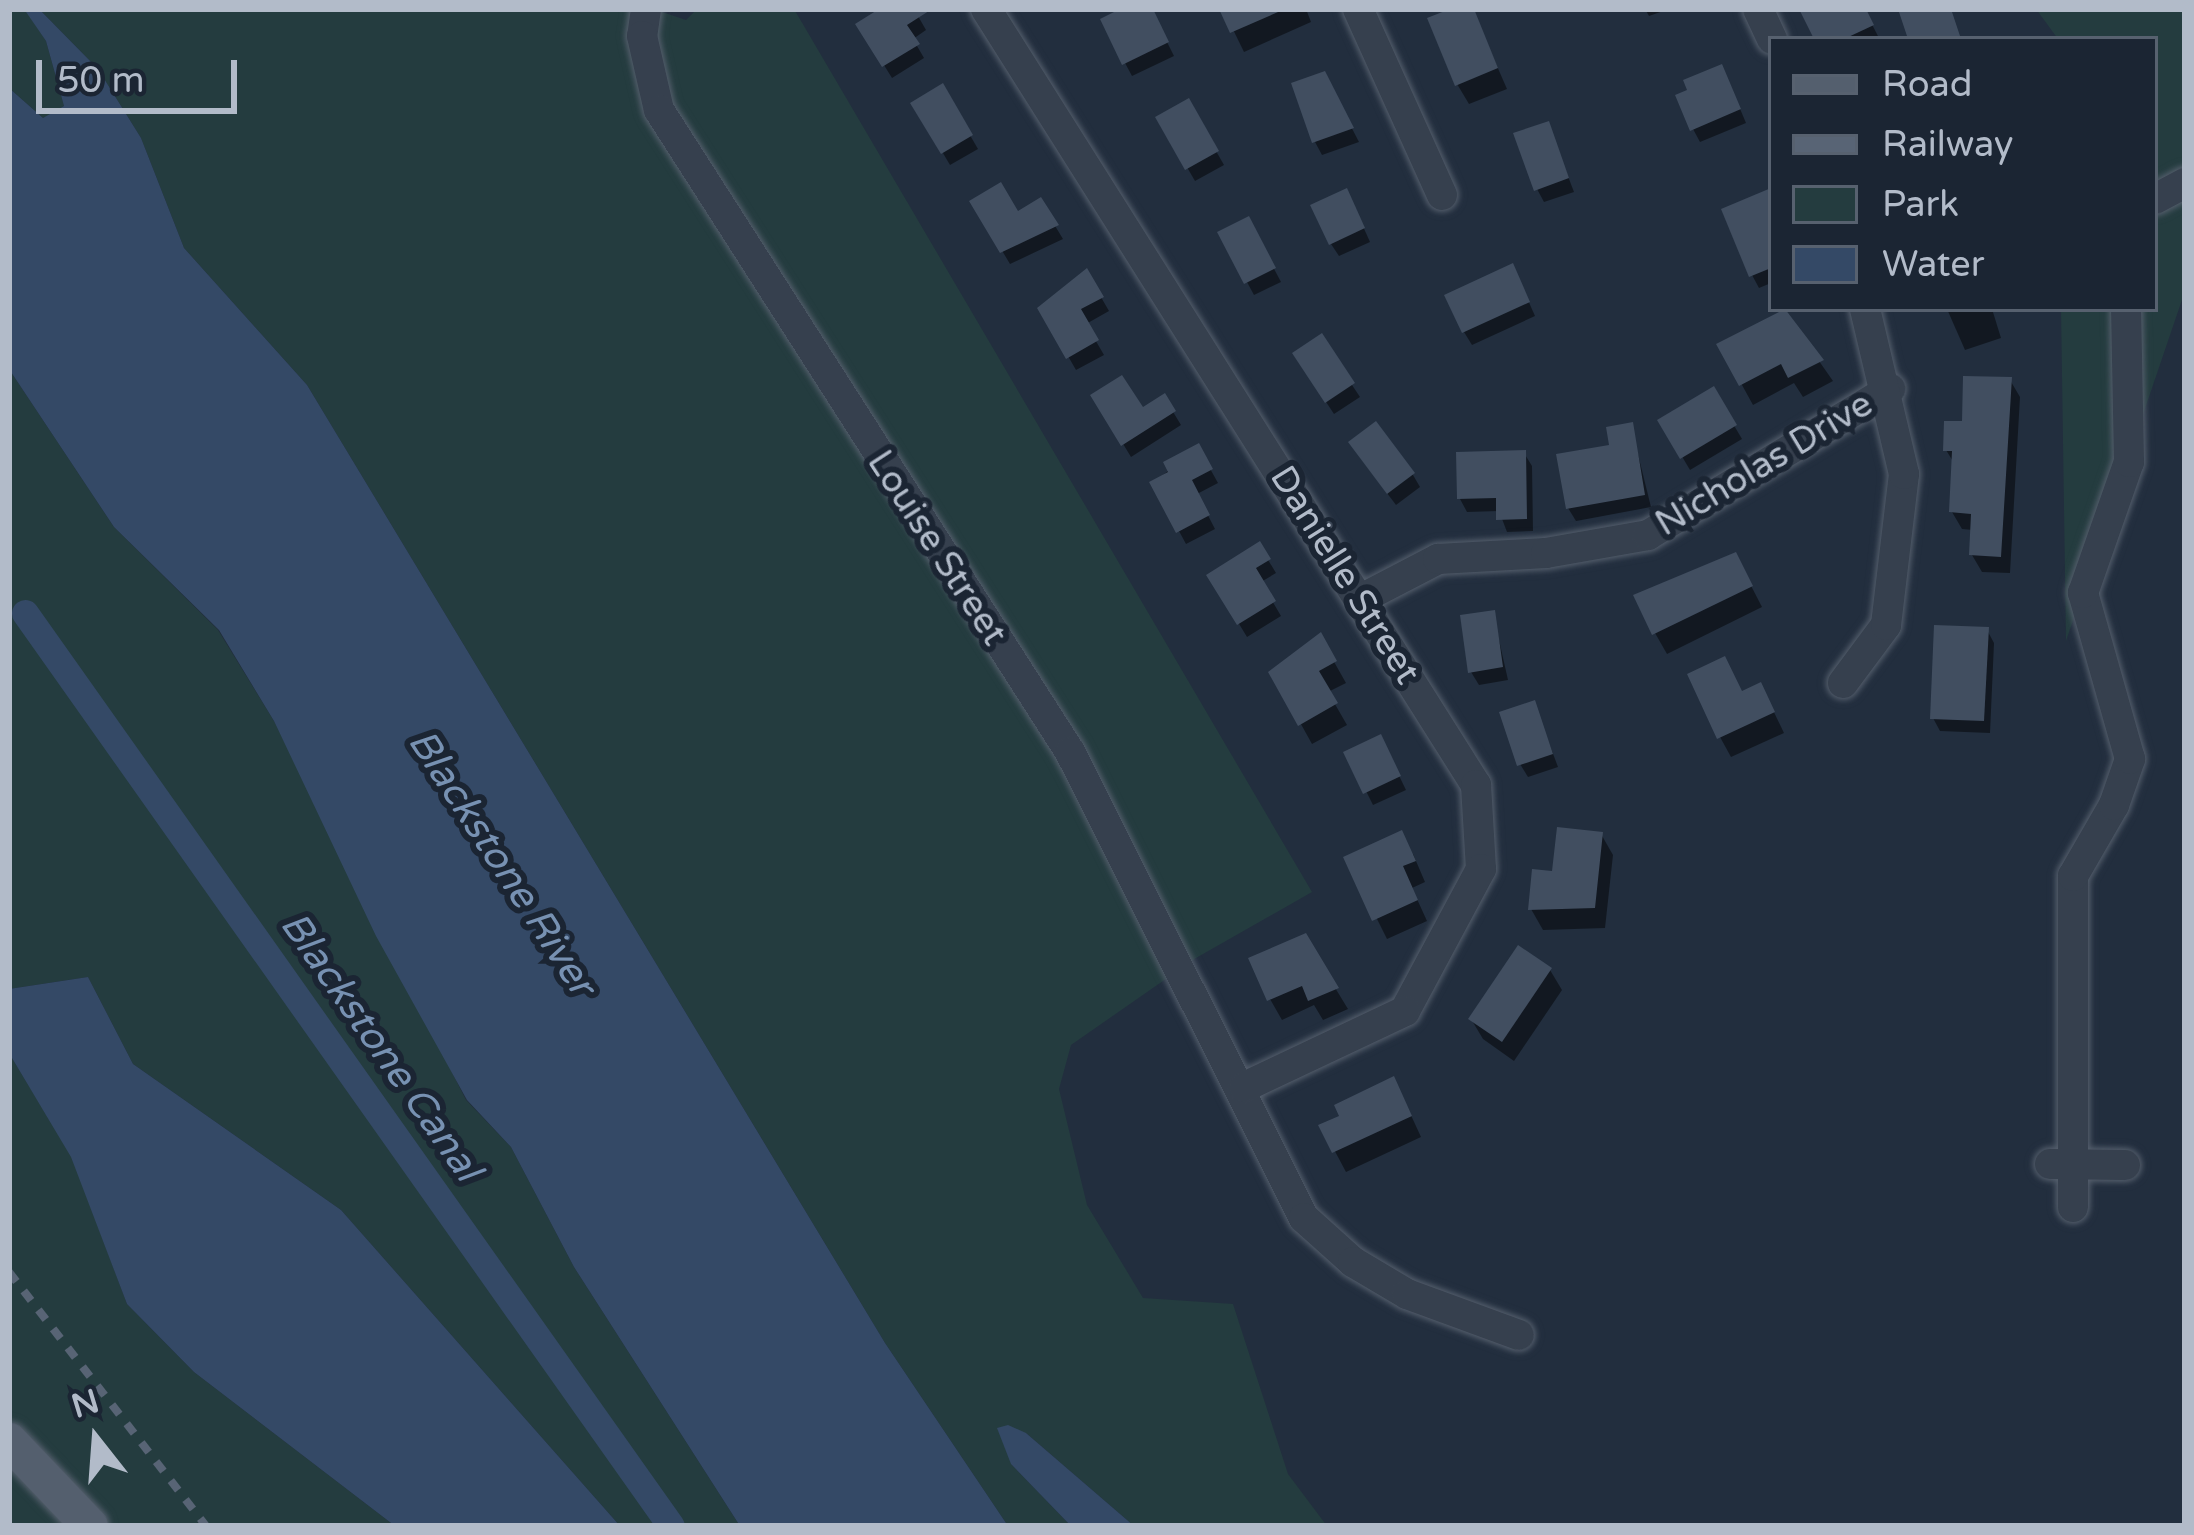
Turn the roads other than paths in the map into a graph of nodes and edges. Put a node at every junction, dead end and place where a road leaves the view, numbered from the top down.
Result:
1 (646, 9) edge
2 (1358, 9) edge
3 (992, 12) edge
4 (2185, 183) edge
5 (1442, 195) dead end
6 (2158, 197) edge
7 (1866, 312) edge
8 (2126, 312) edge
9 (1890, 388) junction
10 (1360, 599) junction
11 (1843, 682) dead end
12 (1244, 1087) junction
13 (2062, 1164) junction
14 (2125, 1165) dead end
15 (2073, 1207) dead end
16 (1519, 1335) dead end
17 (9, 1441) edge
18 (90, 1526) edge

1 - 12 street, Louise Street
2 - 5 street
3 - 10 street, Danielle Street
4 - 6 street
7 - 9 street
8 - 13 street
9 - 10 street, Nicholas Drive
9 - 11 street
10 - 12 street, Danielle Street
12 - 16 street, Louise Street
13 - 14 street
13 - 15 street
17 - 18 main road

